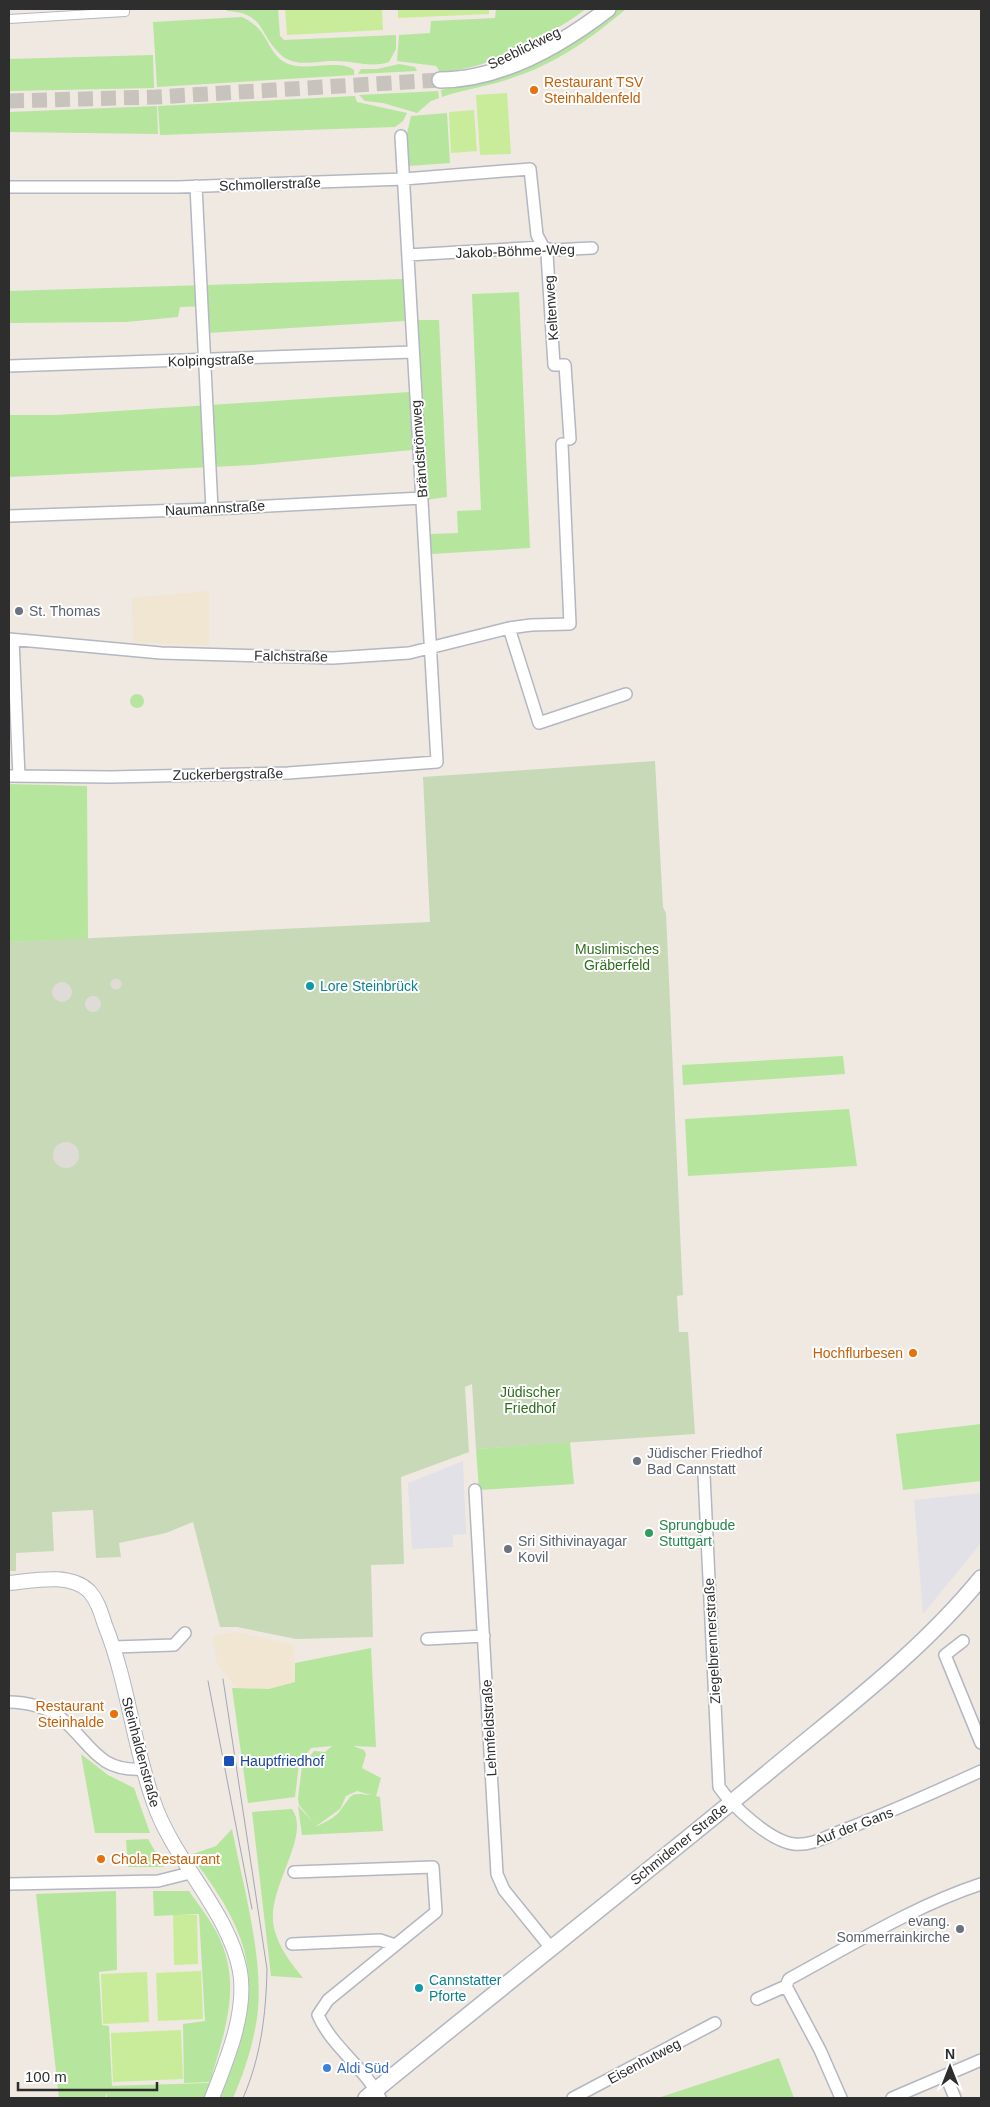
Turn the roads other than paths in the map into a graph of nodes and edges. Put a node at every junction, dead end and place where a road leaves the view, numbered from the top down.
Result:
1 (125, 9) edge
2 (595, 9) edge
3 (608, 9) edge
4 (9, 18) edge
5 (401, 136) dead end
6 (530, 169) joint
7 (404, 179) junction
8 (196, 186) junction
9 (9, 187) edge
10 (542, 247) junction
11 (592, 248) dead end
12 (408, 255) junction
13 (413, 352) junction
14 (203, 360) junction
15 (9, 366) edge
16 (422, 498) junction
17 (212, 509) junction
18 (9, 516) edge
19 (570, 624) joint
20 (509, 628) junction
21 (11, 639) edge
22 (430, 647) junction
23 (626, 694) dead end
24 (437, 762) joint
25 (14, 776) edge
26 (704, 1475) dead end
27 (476, 1490) dead end
28 (981, 1578) edge
29 (9, 1583) edge
30 (185, 1634) dead end
31 (484, 1636) junction
32 (427, 1639) dead end
33 (963, 1641) dead end
34 (114, 1647) junction
35 (9, 1702) edge
36 (981, 1743) edge
37 (143, 1769) junction
38 (981, 1771) edge
39 (719, 1788) junction
40 (732, 1802) junction
41 (711, 1819) junction
42 (294, 1872) dead end
43 (190, 1873) junction
44 (9, 1884) edge
45 (981, 1884) edge
46 (292, 1944) dead end
47 (395, 1945) junction
48 (551, 1948) junction
49 (786, 1986) junction
50 (757, 1999) dead end
51 (714, 2023) dead end
52 (981, 2060) edge
53 (946, 2076) junction
54 (374, 2096) edge
55 (212, 2098) edge
56 (573, 2098) edge
57 (841, 2098) edge
58 (892, 2098) edge
59 (955, 2098) edge

1 - 4 street
2 - 3 main road, Seeblickweg
5 - 7 street, Brändströmweg
6 - 7 street, Schmollerstraße
6 - 10 street, Keltenweg
7 - 8 street, Schmollerstraße
7 - 12 street, Brändströmweg
8 - 9 street, Schmollerstraße
8 - 14 street
10 - 11 street, Jakob-Böhme-Weg
10 - 12 street, Jakob-Böhme-Weg
10 - 19 street, Keltenweg
12 - 13 street, Brändströmweg
13 - 14 street, Kolpingstraße
13 - 16 street, Brändströmweg
14 - 15 street, Kolpingstraße
14 - 17 street
16 - 17 street, Naumannstraße
16 - 22 street, Brändströmweg
17 - 18 street, Naumannstraße
19 - 20 street, Falchstraße
20 - 22 street, Falchstraße
20 - 23 street
21 - 22 street, Falchstraße
21 - 25 street, Zuckerbergstraße
22 - 24 street, Brändströmweg
24 - 25 street, Zuckerbergstraße
26 - 39 street, Ziegelbrennerstraße
27 - 31 street, Lehmfeldstraße
28 - 40 main road, Schmidener Straße
29 - 34 street, Steinhaldenstraße
30 - 34 street
31 - 32 street
31 - 48 street, Lehmfeldstraße
33 - 36 street
34 - 37 street, Steinhaldenstraße
35 - 37 street
37 - 43 street, Steinhaldenstraße
38 - 40 street, Auf der Gans
39 - 40 street
39 - 41 street, Ziegelbrennerstraße
40 - 41 main road, Schmidener Straße
41 - 48 main road, Schmidener Straße
42 - 47 street
43 - 44 street
43 - 55 street, Steinhaldenstraße
45 - 49 street
46 - 47 street
47 - 54 street
48 - 54 main road, Schmidener Straße
49 - 50 street
49 - 57 street
51 - 56 street, Eisenhutweg
52 - 53 street
53 - 58 street
53 - 59 street

